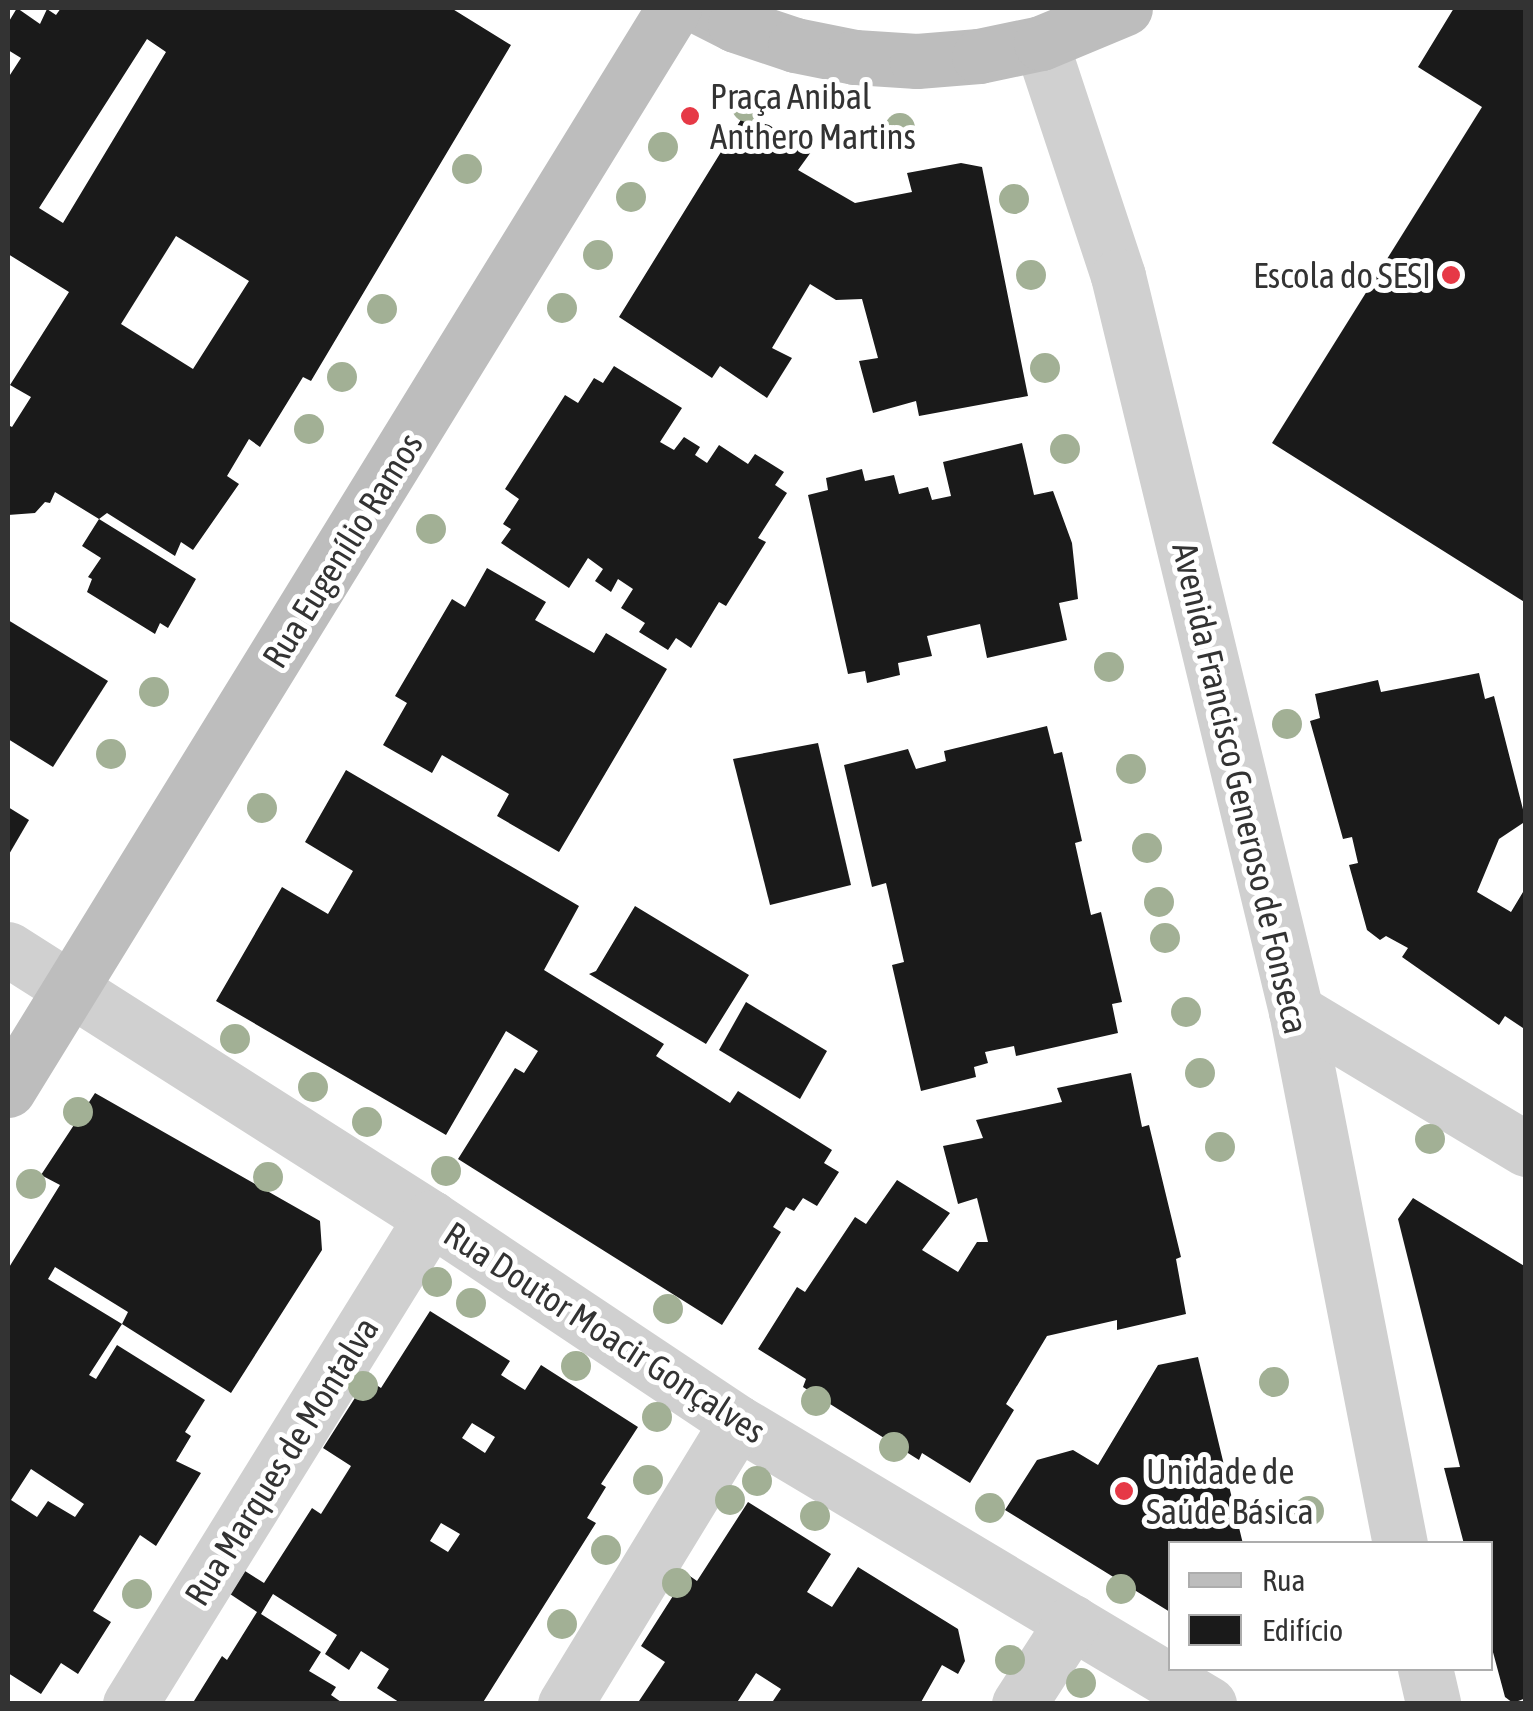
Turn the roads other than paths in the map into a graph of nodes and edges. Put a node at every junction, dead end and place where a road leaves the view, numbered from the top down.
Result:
1 (674, 8) edge
2 (702, 8) edge
3 (1125, 8) edge
4 (1041, 43) junction
5 (8, 949) edge
6 (72, 988) junction
7 (1296, 1011) junction
8 (8, 1090) edge
9 (1526, 1149) edge
10 (432, 1218) junction
11 (737, 1422) junction
12 (1399, 1541) edge
13 (1072, 1622) junction
14 (1426, 1671) edge
15 (130, 1704) edge
16 (565, 1704) edge
17 (1018, 1704) edge
18 (1209, 1704) edge
19 (1433, 1704) edge

1 - 6 street, Rua Eugenílio Ramos
2 - 4 street
3 - 4 street
4 - 7 street, Avenida Francisco Generoso de Fonseca
5 - 6 street, Rua Doutor Moacir Gonçalves
6 - 8 street, Rua Eugenílio Ramos
6 - 10 street, Rua Doutor Moacir Gonçalves
7 - 9 street
7 - 12 street, Avenida Francisco Generoso de Fonseca
10 - 11 street, Rua Doutor Moacir Gonçalves
10 - 15 street, Rua Marques de Montalva
11 - 13 street, Rua Doutor Moacir Gonçalves
11 - 16 street
13 - 17 street
13 - 18 street, Rua Doutor Moacir Gonçalves
14 - 19 street

